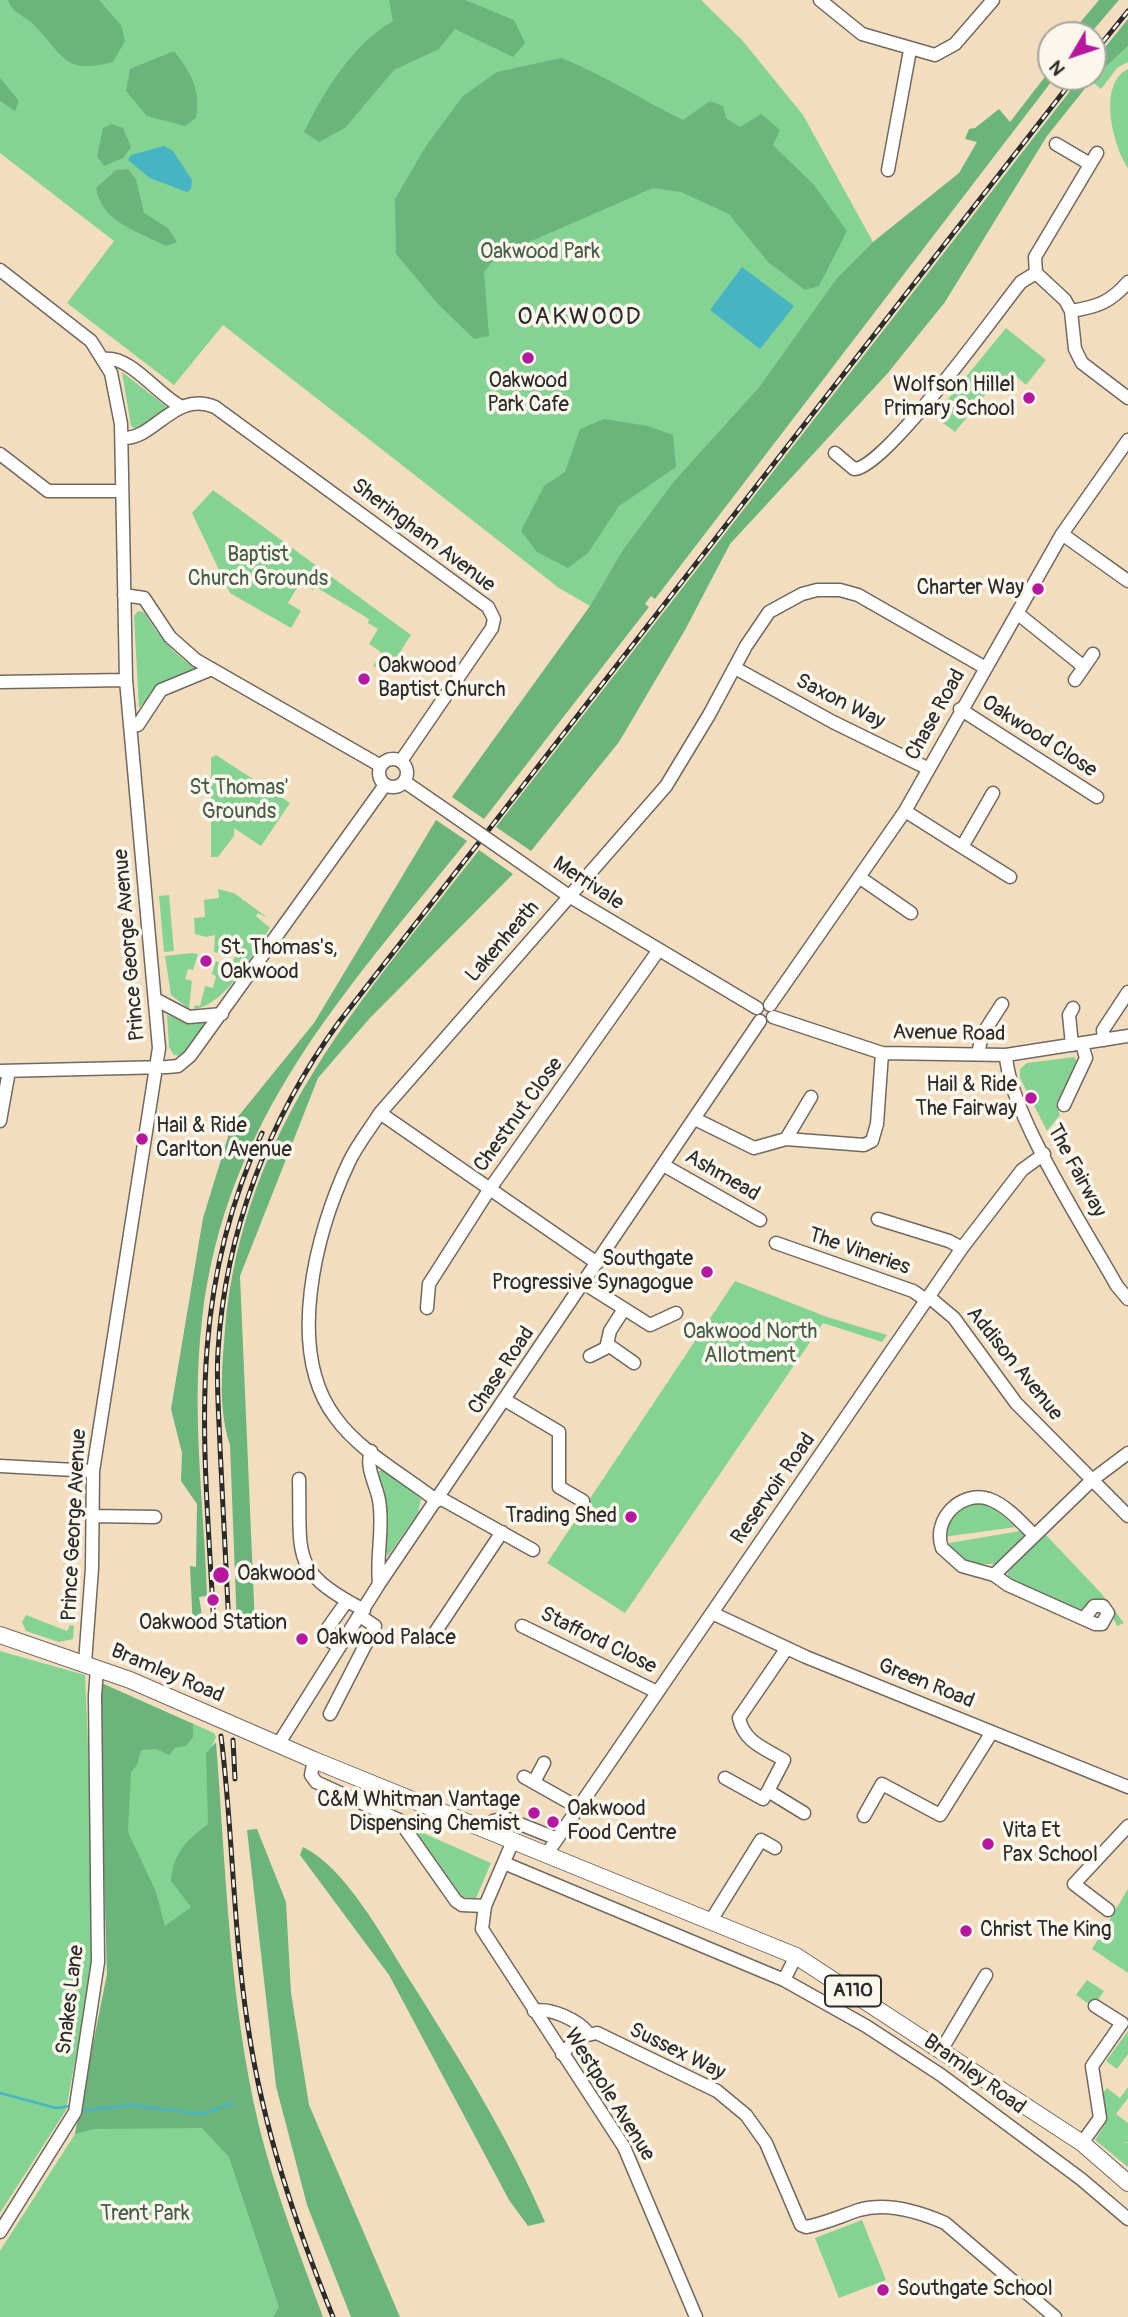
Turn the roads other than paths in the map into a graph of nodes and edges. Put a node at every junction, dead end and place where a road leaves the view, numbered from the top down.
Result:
1 (820, 0) edge
2 (993, 0) edge
3 (910, 50) junction
4 (1056, 144) dead end
5 (888, 170) dead end
6 (0, 270) edge
7 (1036, 273) junction
8 (1128, 282) edge
9 (1071, 311) junction
10 (104, 359) junction
11 (1128, 398) edge
12 (182, 407) junction
13 (122, 438) junction
14 (1126, 448) edge
15 (835, 453) dead end
16 (0, 454) edge
17 (122, 491) junction
18 (1062, 534) junction
19 (1128, 581) edge
20 (124, 595) junction
21 (1017, 613) junction
22 (1093, 654) dead end
23 (984, 667) junction
24 (1084, 667) junction
25 (735, 668) junction
26 (212, 669) junction
27 (126, 680) junction
28 (1075, 680) dead end
29 (0, 682) edge
30 (960, 709) junction
31 (130, 726) junction
32 (401, 761) junction
33 (381, 766) junction
34 (929, 769) junction
35 (405, 782) junction
36 (385, 785) junction
37 (993, 793) dead end
38 (1097, 797) dead end
39 (905, 811) junction
40 (962, 846) junction
41 (859, 877) junction
42 (1010, 877) dead end
43 (569, 896) junction
44 (911, 913) dead end
45 (658, 951) junction
46 (1128, 992) edge
47 (155, 999) junction
48 (1002, 1004) dead end
49 (757, 1008) junction
50 (1073, 1008) dead end
51 (772, 1011) junction
52 (222, 1014) junction
53 (760, 1021) junction
54 (1128, 1035) edge
55 (1104, 1040) junction
56 (1077, 1045) junction
57 (882, 1052) junction
58 (978, 1054) junction
59 (1006, 1055) junction
60 (157, 1067) junction
61 (4, 1071) edge
62 (811, 1097) dead end
63 (1064, 1105) dead end
64 (380, 1112) junction
65 (695, 1119) junction
66 (0, 1121) edge
67 (786, 1139) junction
68 (1044, 1154) junction
69 (665, 1166) junction
70 (489, 1190) junction
71 (878, 1219) dead end
72 (760, 1220) dead end
73 (776, 1243) dead end
74 (962, 1248) junction
75 (597, 1263) junction
76 (585, 1284) junction
77 (928, 1298) junction
78 (1128, 1298) edge
79 (427, 1308) dead end
80 (624, 1309) junction
81 (676, 1312) dead end
82 (608, 1347) junction
83 (590, 1356) dead end
84 (634, 1363) dead end
85 (505, 1400) junction
86 (371, 1451) junction
87 (1128, 1453) edge
88 (0, 1466) edge
89 (93, 1471) junction
90 (299, 1479) dead end
91 (1092, 1480) junction
92 (439, 1500) junction
93 (583, 1501) dead end
94 (93, 1516) junction
95 (1128, 1516) edge
96 (155, 1517) dead end
97 (502, 1532) junction
98 (1033, 1534) junction
99 (533, 1550) dead end
100 (994, 1576) junction
101 (379, 1584) junction
102 (347, 1601) junction
103 (362, 1613) junction
104 (712, 1613) junction
105 (1084, 1618) dead end
106 (522, 1626) dead end
107 (0, 1635) edge
108 (430, 1640) dead end
109 (339, 1647) junction
110 (787, 1648) junction
111 (91, 1665) junction
112 (657, 1692) junction
113 (330, 1714) dead end
114 (992, 1732) junction
115 (279, 1743) junction
116 (544, 1763) dead end
117 (313, 1768) junction
118 (725, 1778) dead end
119 (1128, 1787) edge
120 (768, 1791) junction
121 (579, 1808) junction
122 (804, 1813) dead end
123 (864, 1816) dead end
124 (1128, 1826) edge
125 (487, 1830) junction
126 (555, 1838) junction
127 (513, 1841) junction
128 (775, 1848) dead end
129 (546, 1855) junction
130 (505, 1863) junction
131 (485, 1906) junction
132 (1108, 1910) dead end
133 (710, 1922) junction
134 (796, 1956) junction
135 (986, 1975) dead end
136 (784, 1980) junction
137 (1096, 2006) dead end
138 (534, 2011) junction
139 (1125, 2019) edge
140 (589, 2033) junction
141 (948, 2053) junction
142 (562, 2054) junction
143 (941, 2075) junction
144 (1082, 2143) junction
145 (1128, 2183) edge
146 (1128, 2219) edge
147 (0, 2232) edge
148 (696, 2317) edge
149 (1055, 2317) edge

1 - 3 street
2 - 3 street
3 - 5 street
4 - 7 street
6 - 10 street, Prince George Avenue
7 - 9 street
7 - 15 street
8 - 9 street
9 - 11 street
10 - 12 street
10 - 13 street, Prince George Avenue
12 - 13 street
12 - 32 street, Sheringham Avenue
13 - 17 street, Prince George Avenue
14 - 18 street, Chase Road
16 - 17 street
17 - 20 street, Prince George Avenue
18 - 19 street
18 - 21 street, Chase Road
20 - 26 street
20 - 27 street, Prince George Avenue
21 - 23 street, Chase Road
21 - 24 street
22 - 24 street
23 - 25 street, Lakenheath
23 - 30 street, Chase Road
24 - 28 street
25 - 34 street, Saxon Way
25 - 43 street, Lakenheath
26 - 31 street
26 - 33 street
27 - 29 street
27 - 31 street, Prince George Avenue
30 - 34 street, Chase Road
30 - 38 street, Oakwood Close
31 - 47 street, Prince George Avenue
32 - 33 street
32 - 35 street
33 - 36 street
34 - 39 street, Chase Road
35 - 36 street
35 - 43 street, Merrivale, bridge
36 - 52 street
37 - 40 street
39 - 40 street
39 - 41 street, Chase Road
40 - 42 street
41 - 44 street
41 - 51 street, Chase Road
43 - 45 street, Merrivale
43 - 64 street, Lakenheath
45 - 49 street, Merrivale
45 - 70 street, Chestnut Close
46 - 55 street
47 - 52 street
47 - 60 street, Prince George Avenue
48 - 58 street
49 - 51 street
49 - 53 street
50 - 56 street, The Fairway
51 - 53 street
51 - 57 street, Avenue Road
52 - 60 street
53 - 65 street, Chase Road
54 - 55 street, Avenue Road
55 - 56 street, Avenue Road
56 - 59 street, Avenue Road
56 - 63 street, The Fairway
57 - 58 street, Avenue Road
57 - 67 street
58 - 59 street, Avenue Road
59 - 68 street, The Fairway
60 - 61 street
60 - 89 street, Prince George Avenue
61 - 66 street
62 - 67 street
64 - 70 street
64 - 86 street, Lakenheath
65 - 67 street
65 - 69 street, Chase Road
68 - 74 street, Reservoir Road
68 - 78 street, The Fairway
69 - 72 street, Ashmead
69 - 75 street, Chase Road
70 - 75 street
70 - 79 street, Chestnut Close
71 - 74 street
73 - 77 street, The Vineries
74 - 77 street, Reservoir Road
75 - 76 street, Chase Road
76 - 80 street
76 - 85 street, Chase Road
77 - 91 street, Addison Avenue
77 - 104 street, Reservoir Road
80 - 81 street
80 - 82 street
82 - 83 street
82 - 84 street
85 - 92 street, Chase Road
85 - 93 street
86 - 92 street, Lakenheath
86 - 101 street
87 - 91 street
88 - 89 street
89 - 94 street, Prince George Avenue
90 - 102 street
91 - 95 street, Addison Avenue
91 - 98 street
92 - 97 street, Lakenheath
92 - 101 street, Chase Road
94 - 96 street
94 - 111 street, Prince George Avenue
97 - 99 street, Lakenheath
97 - 108 street
98 - 100 street
98 - 100 street
100 - 105 street
101 - 103 street, Chase Road
102 - 103 street
102 - 109 street
103 - 109 street, Chase Road
103 - 113 street
104 - 110 street, Green Road
104 - 112 street, Reservoir Road
106 - 112 street, Stafford Close
107 - 111 main road, Bramley Road / A110
109 - 115 street, Chase Road
110 - 114 street, Green Road
110 - 120 street
111 - 115 main road, Bramley Road / A110
111 - 147 street, Snakes Lane
112 - 121 street, Reservoir Road
114 - 119 street, Green Road
114 - 123 street
115 - 117 main road, Bramley Road / A110
116 - 121 street
117 - 125 main road, Bramley Road / A110
117 - 131 street, Bramley Road
118 - 120 street
120 - 122 street
121 - 126 street, Reservoir Road
124 - 132 street
125 - 126 street
125 - 127 main road, Bramley Road / A110
126 - 129 street, Reservoir Road
127 - 129 main road, Bramley Road / A110
127 - 130 street
128 - 133 street
129 - 133 main road, Bramley Road / A110
130 - 131 street
130 - 136 street, Bramley Road
131 - 138 street
133 - 134 main road, Bramley Road / A110
134 - 136 street
134 - 141 main road, Bramley Road / A110
135 - 141 street
136 - 143 street, Bramley Road
137 - 139 street
138 - 140 street, Sussex Way
138 - 142 street, Westpole Avenue
139 - 144 street
140 - 142 street
140 - 149 street, Sussex Way
141 - 143 street
141 - 144 main road, Bramley Road / A110
142 - 148 street, Westpole Avenue
143 - 146 street, Bramley Road
144 - 145 main road, Bramley Road / A110

